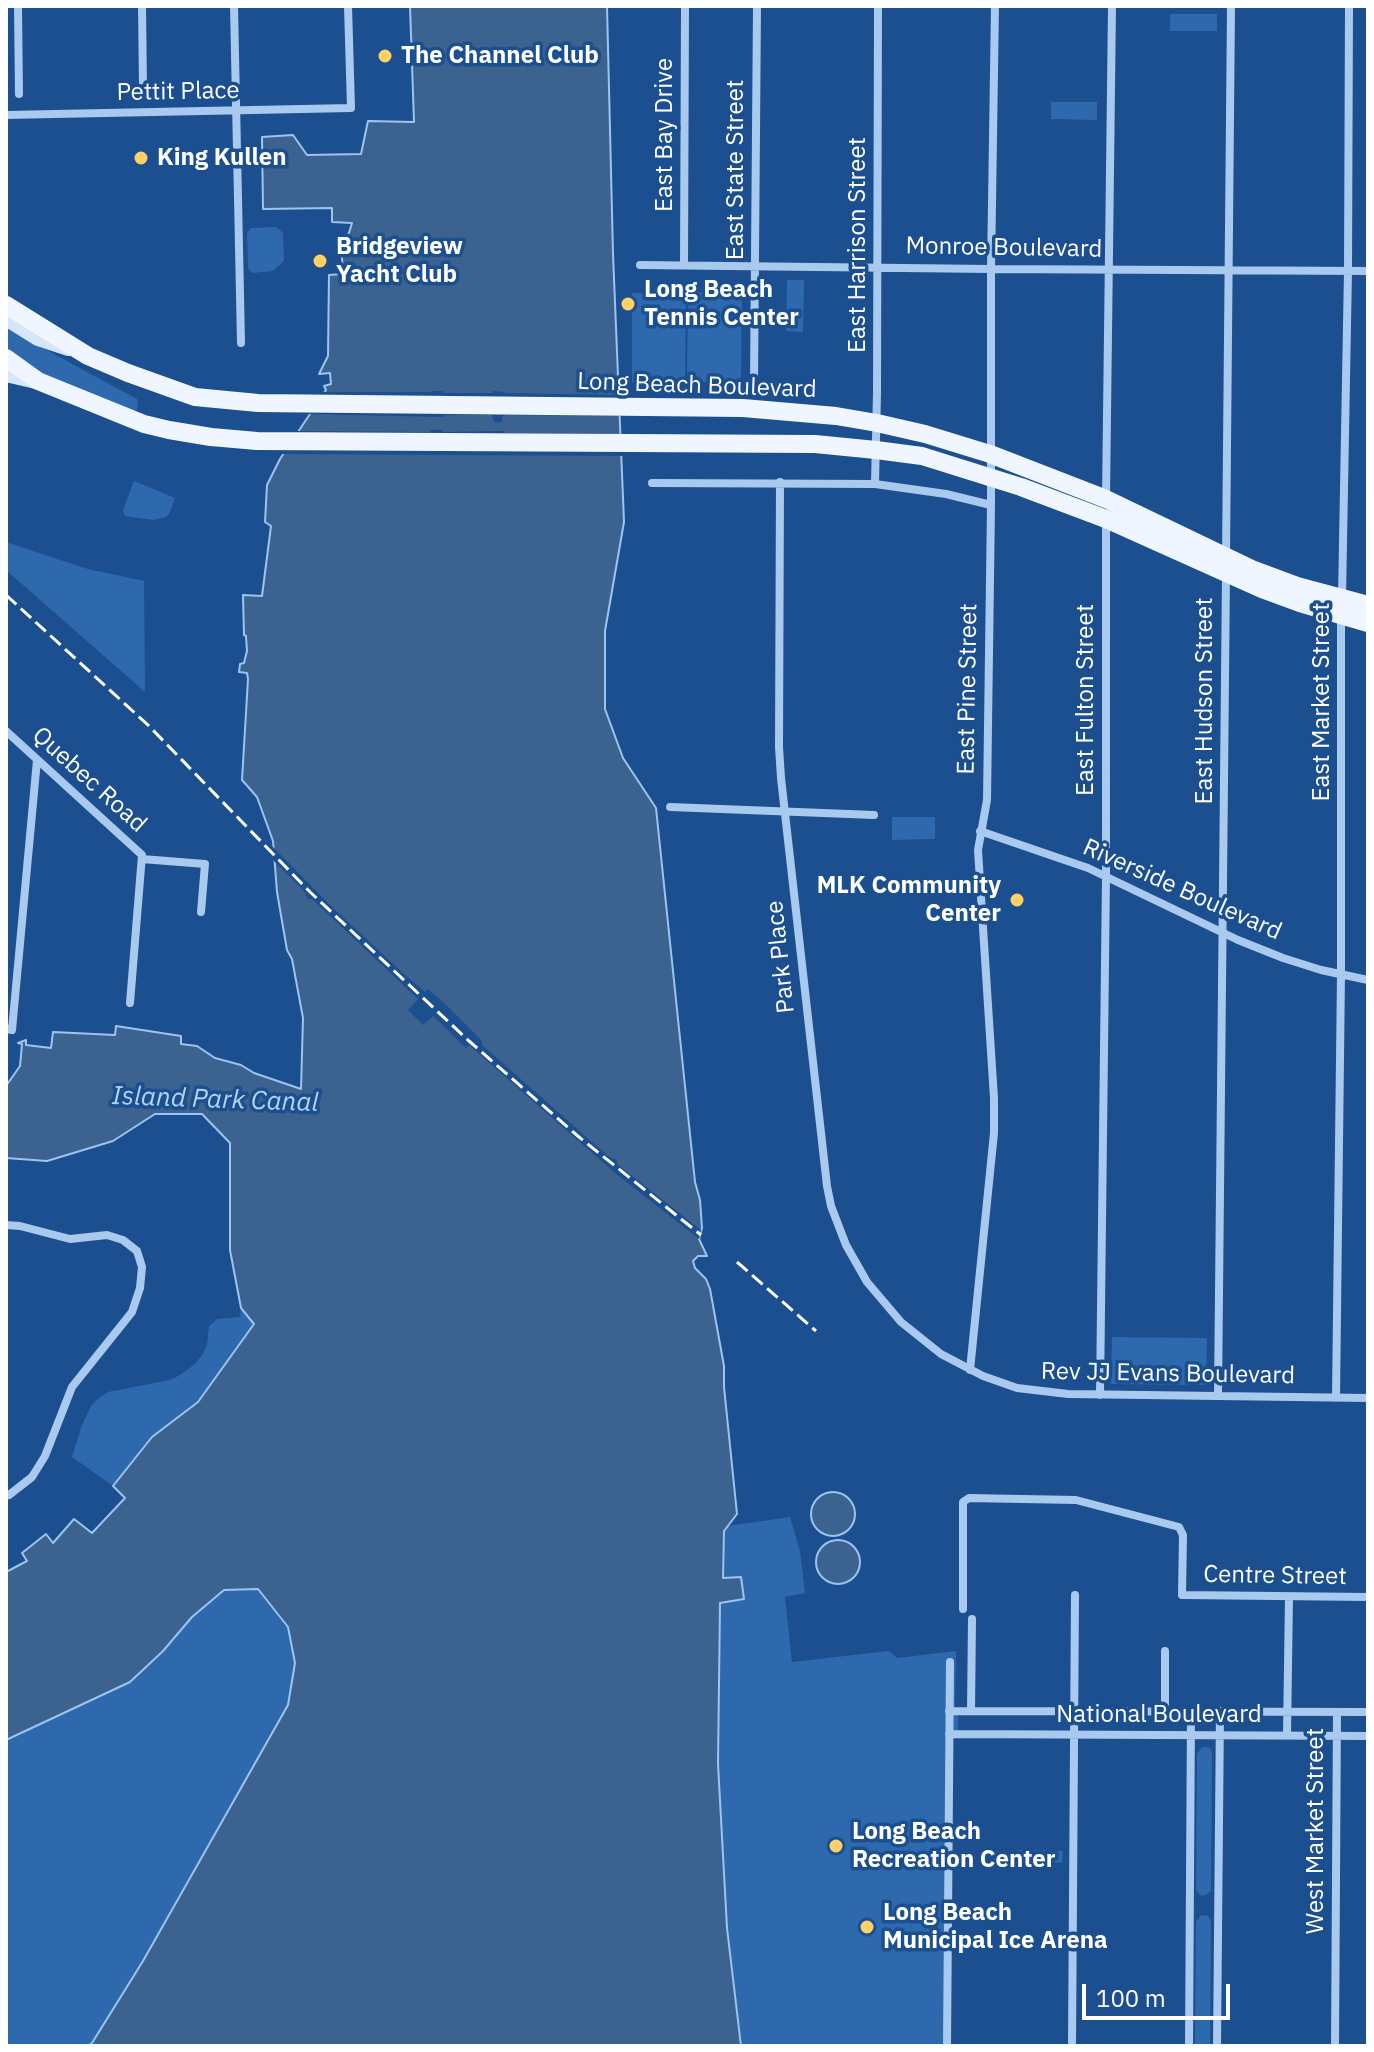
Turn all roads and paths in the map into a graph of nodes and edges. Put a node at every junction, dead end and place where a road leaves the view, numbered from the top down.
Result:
1 (18, 6) edge
2 (142, 6) edge
3 (234, 6) edge
4 (348, 6) edge
5 (685, 6) edge
6 (757, 6) edge
7 (878, 6) edge
8 (995, 6) edge
9 (1112, 6) edge
10 (1231, 6) edge
11 (1349, 6) edge
12 (143, 88) dead end
13 (19, 94) dead end
14 (236, 110) junction
15 (6, 115) edge
16 (684, 264) junction
17 (640, 265) dead end
18 (755, 265) junction
19 (878, 267) junction
20 (991, 269) junction
21 (1108, 270) junction
22 (1229, 271) junction
23 (1348, 271) junction
24 (1368, 271) edge
25 (6, 305) edge
26 (6, 318) edge
27 (241, 343) dead end
28 (88, 356) junction
29 (6, 358) edge
30 (6, 374) edge
31 (38, 381) junction
32 (754, 382) dead end
33 (877, 423) junction
34 (876, 450) junction
35 (990, 454) junction
36 (991, 478) junction
37 (780, 482) junction
38 (652, 483) dead end
39 (875, 484) junction
40 (1106, 499) junction
41 (991, 505) junction
42 (1106, 519) junction
43 (1226, 565) junction
44 (1368, 605) edge
45 (1342, 608) junction
46 (1368, 623) edge
47 (6, 731) edge
48 (37, 760) junction
49 (670, 807) dead end
50 (786, 812) junction
51 (874, 815) dead end
52 (980, 831) junction
53 (142, 859) junction
54 (1106, 877) junction
55 (201, 912) dead end
56 (1223, 933) junction
57 (1341, 974) junction
58 (1368, 980) edge
59 (130, 1003) dead end
60 (9, 1030) edge
61 (6, 1225) edge
62 (970, 1370) junction
63 (1100, 1395) junction
64 (1218, 1396) junction
65 (1336, 1398) junction
66 (1368, 1398) edge
67 (9, 1495) dead end
68 (1075, 1595) dead end
69 (1289, 1597) junction
70 (1368, 1597) edge
71 (963, 1609) dead end
72 (972, 1619) dead end
73 (1165, 1651) dead end
74 (950, 1662) dead end
75 (1075, 1710) junction
76 (949, 1711) junction
77 (971, 1711) junction
78 (1165, 1711) junction
79 (1191, 1711) junction
80 (1220, 1711) junction
81 (1288, 1711) junction
82 (1337, 1712) junction
83 (1368, 1712) edge
84 (949, 1734) junction
85 (1075, 1734) junction
86 (1191, 1735) junction
87 (1220, 1735) junction
88 (1287, 1735) junction
89 (1337, 1735) junction
90 (1368, 1736) edge
91 (947, 2046) edge
92 (1072, 2046) edge
93 (1189, 2046) edge
94 (1217, 2046) edge
95 (1335, 2046) edge

1 - 13 street
2 - 12 street
3 - 14 street
4 - 14 street, Pettit Place
5 - 16 street, East Bay Drive
6 - 18 street, East State Street
7 - 19 street, East Harrison Street
8 - 20 street, East Pine Street
9 - 21 street, East Fulton Street
10 - 22 street, East Hudson Street
11 - 23 street, East Market Street
14 - 15 street, Pettit Place
14 - 27 street
16 - 17 street, Monroe Boulevard
16 - 18 street, Monroe Boulevard
18 - 19 street, Monroe Boulevard
18 - 32 street, East State Street
19 - 20 street, Monroe Boulevard
19 - 33 street, East Harrison Street
20 - 21 street, Monroe Boulevard
20 - 35 street, East Pine Street
21 - 22 street, Monroe Boulevard
21 - 40 street, East Fulton Street
22 - 23 street, Monroe Boulevard
22 - 43 street, East Hudson Street
23 - 24 street, Monroe Boulevard
23 - 45 street, East Market Street
25 - 28 main road
26 - 28 main road, Long Beach Boulevard
28 - 33 main road, Long Beach Boulevard
29 - 31 main road
30 - 31 main road, Long Beach Boulevard
31 - 34 main road, Long Beach Boulevard
33 - 34 street, East Harrison Street
33 - 35 main road, Long Beach Boulevard
34 - 36 main road, Long Beach Boulevard
34 - 39 street, East Harrison Street
35 - 36 street, East Pine Street
35 - 40 main road, Long Beach Boulevard
36 - 41 street, East Pine Street
36 - 42 main road, Long Beach Boulevard
37 - 38 street
37 - 39 street
37 - 50 street, Park Place
39 - 41 street
40 - 42 street, East Fulton Street
40 - 43 main road, Long Beach Boulevard
41 - 52 street, East Pine Street
42 - 43 main road, Long Beach Boulevard
42 - 54 street, East Fulton Street
43 - 45 main road, Long Beach Boulevard
43 - 56 street, East Hudson Street
44 - 45 main road, Long Beach Boulevard
45 - 46 main road, Long Beach Boulevard
45 - 57 street, East Market Street
47 - 48 street, Quebec Road
48 - 53 street, Quebec Road
48 - 60 street
49 - 50 street
50 - 51 street
50 - 62 street, Park Place
52 - 54 street, Riverside Boulevard
52 - 62 street, East Pine Street
53 - 55 street
53 - 59 street, Quebec Road
54 - 56 street, Riverside Boulevard
54 - 63 street, East Fulton Street
56 - 57 street, Riverside Boulevard
56 - 64 street, East Hudson Street
57 - 58 street, Riverside Boulevard
57 - 65 street, East Market Street
61 - 67 street
62 - 63 street, Rev JJ Evans Boulevard
63 - 64 street, Rev JJ Evans Boulevard
64 - 65 street, Rev JJ Evans Boulevard
65 - 66 street, Rev JJ Evans Boulevard
68 - 75 street
69 - 70 street, Centre Street
69 - 71 street, Centre Street
69 - 81 street
72 - 77 street
73 - 78 street
74 - 76 street
75 - 77 street, National Boulevard
75 - 78 street, National Boulevard
75 - 85 street
76 - 77 street, National Boulevard
76 - 84 street
78 - 79 street, National Boulevard
79 - 80 street, National Boulevard
79 - 86 street
80 - 81 street, National Boulevard
80 - 87 street
81 - 82 street, National Boulevard
81 - 88 street
82 - 83 street, National Boulevard
82 - 89 street, West Market Street
84 - 85 street, National Boulevard
84 - 91 street
85 - 86 street, National Boulevard
85 - 92 street
86 - 87 street, National Boulevard
86 - 93 street
87 - 88 street, National Boulevard
87 - 94 street
88 - 89 street, National Boulevard
89 - 90 street, National Boulevard
89 - 95 street, West Market Street

